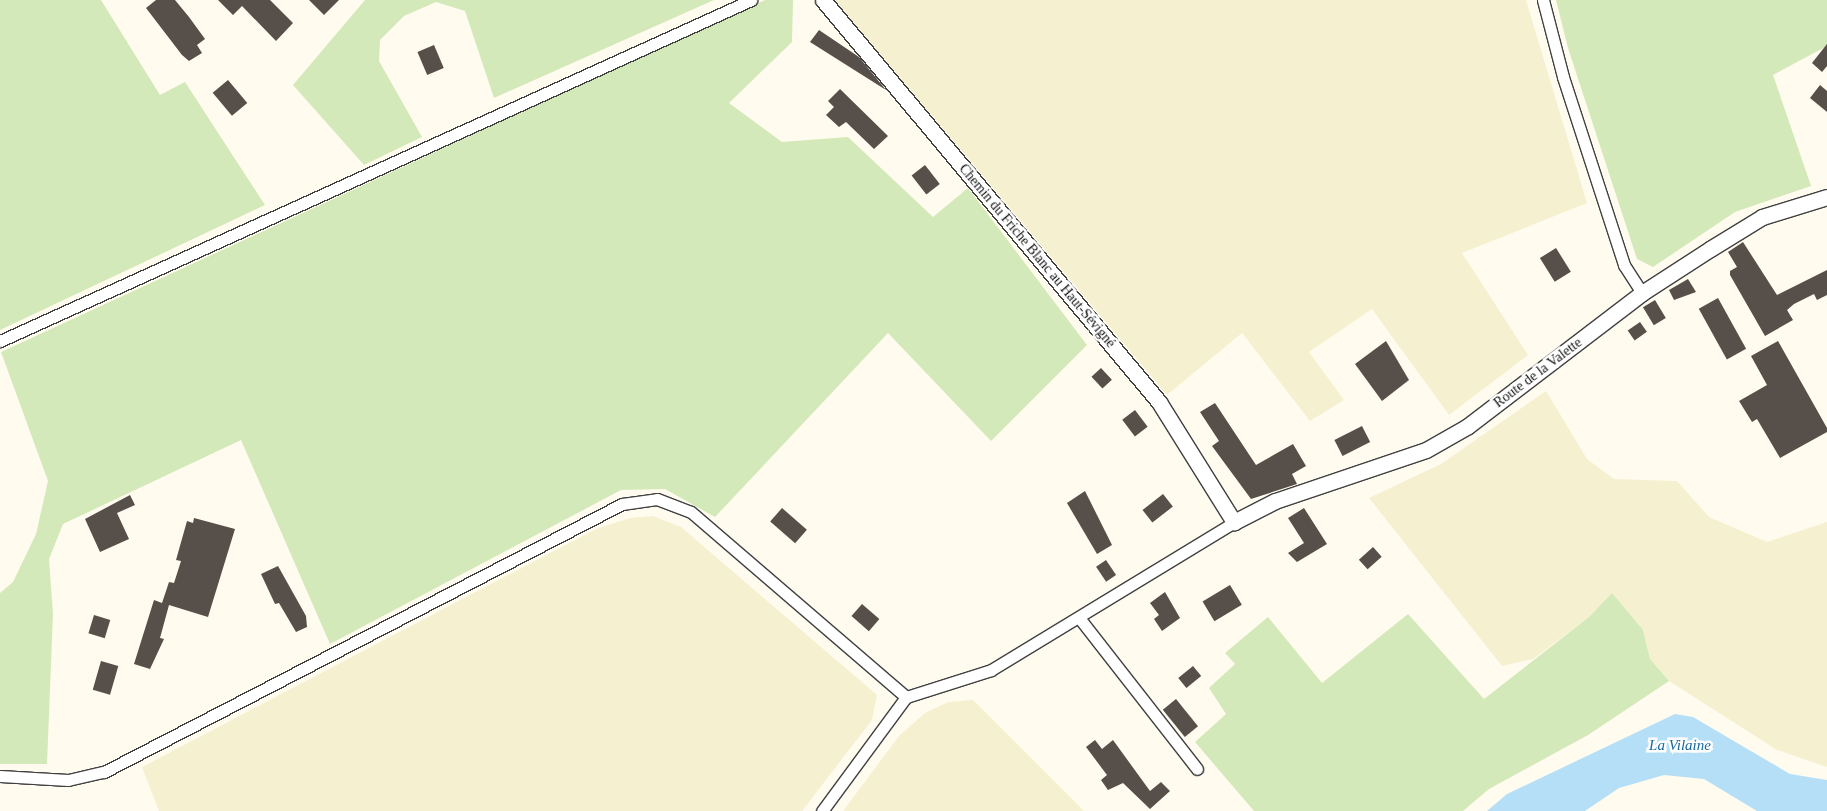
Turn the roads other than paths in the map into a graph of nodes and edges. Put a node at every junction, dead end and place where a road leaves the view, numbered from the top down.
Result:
1 (751, 0) edge
2 (824, 0) edge
3 (1543, 0) edge
4 (1827, 197) edge
5 (1642, 293) junction
6 (0, 341) edge
7 (1234, 522) junction
8 (1080, 619) junction
9 (906, 697) junction
10 (1197, 769) dead end
11 (0, 776) edge
12 (822, 811) edge

1 - 6 street
2 - 7 street, Chemin du Friche Blanc au Haut-Sévigné
3 - 5 street
4 - 5 street, Route de la Valette
5 - 7 street, Route de la Valette
7 - 8 street
8 - 9 street
8 - 10 street
9 - 11 street
9 - 12 street

